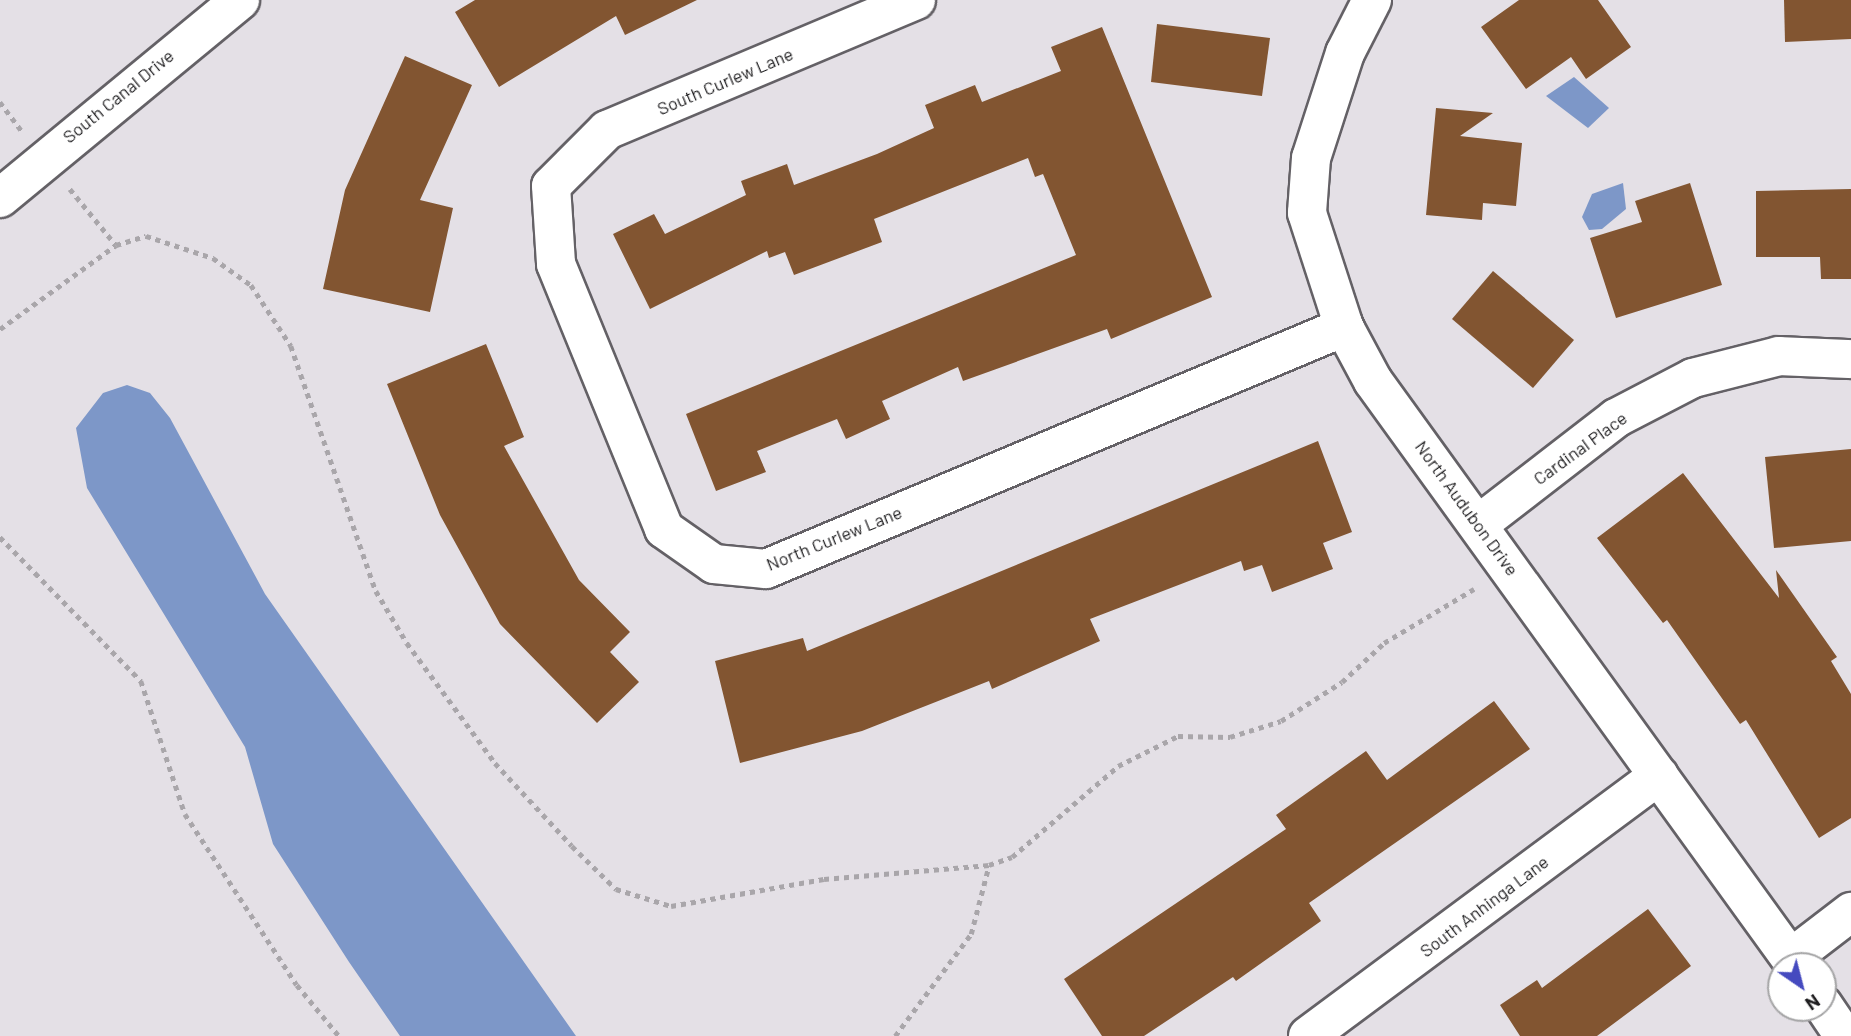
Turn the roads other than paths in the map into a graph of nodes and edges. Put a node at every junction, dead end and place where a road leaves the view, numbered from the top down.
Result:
1 (240, 0) edge
2 (916, 0) edge
3 (1372, 0) edge
4 (551, 186) joint
5 (0, 198) edge
6 (1344, 327) junction
7 (1851, 359) edge
8 (1479, 524) junction
9 (1659, 775) junction
10 (1851, 912) edge
11 (1787, 952) edge
12 (1805, 952) edge
13 (1308, 1036) edge

1 - 5 street, South Canal Drive
2 - 4 street, South Curlew Lane
3 - 6 street, North Audubon Drive
4 - 6 street, North Curlew Lane
6 - 8 street, North Audubon Drive
7 - 8 street, Cardinal Place
8 - 9 street, North Audubon Drive
9 - 11 street, North Audubon Drive
9 - 13 street, South Anhinga Lane
10 - 12 street

